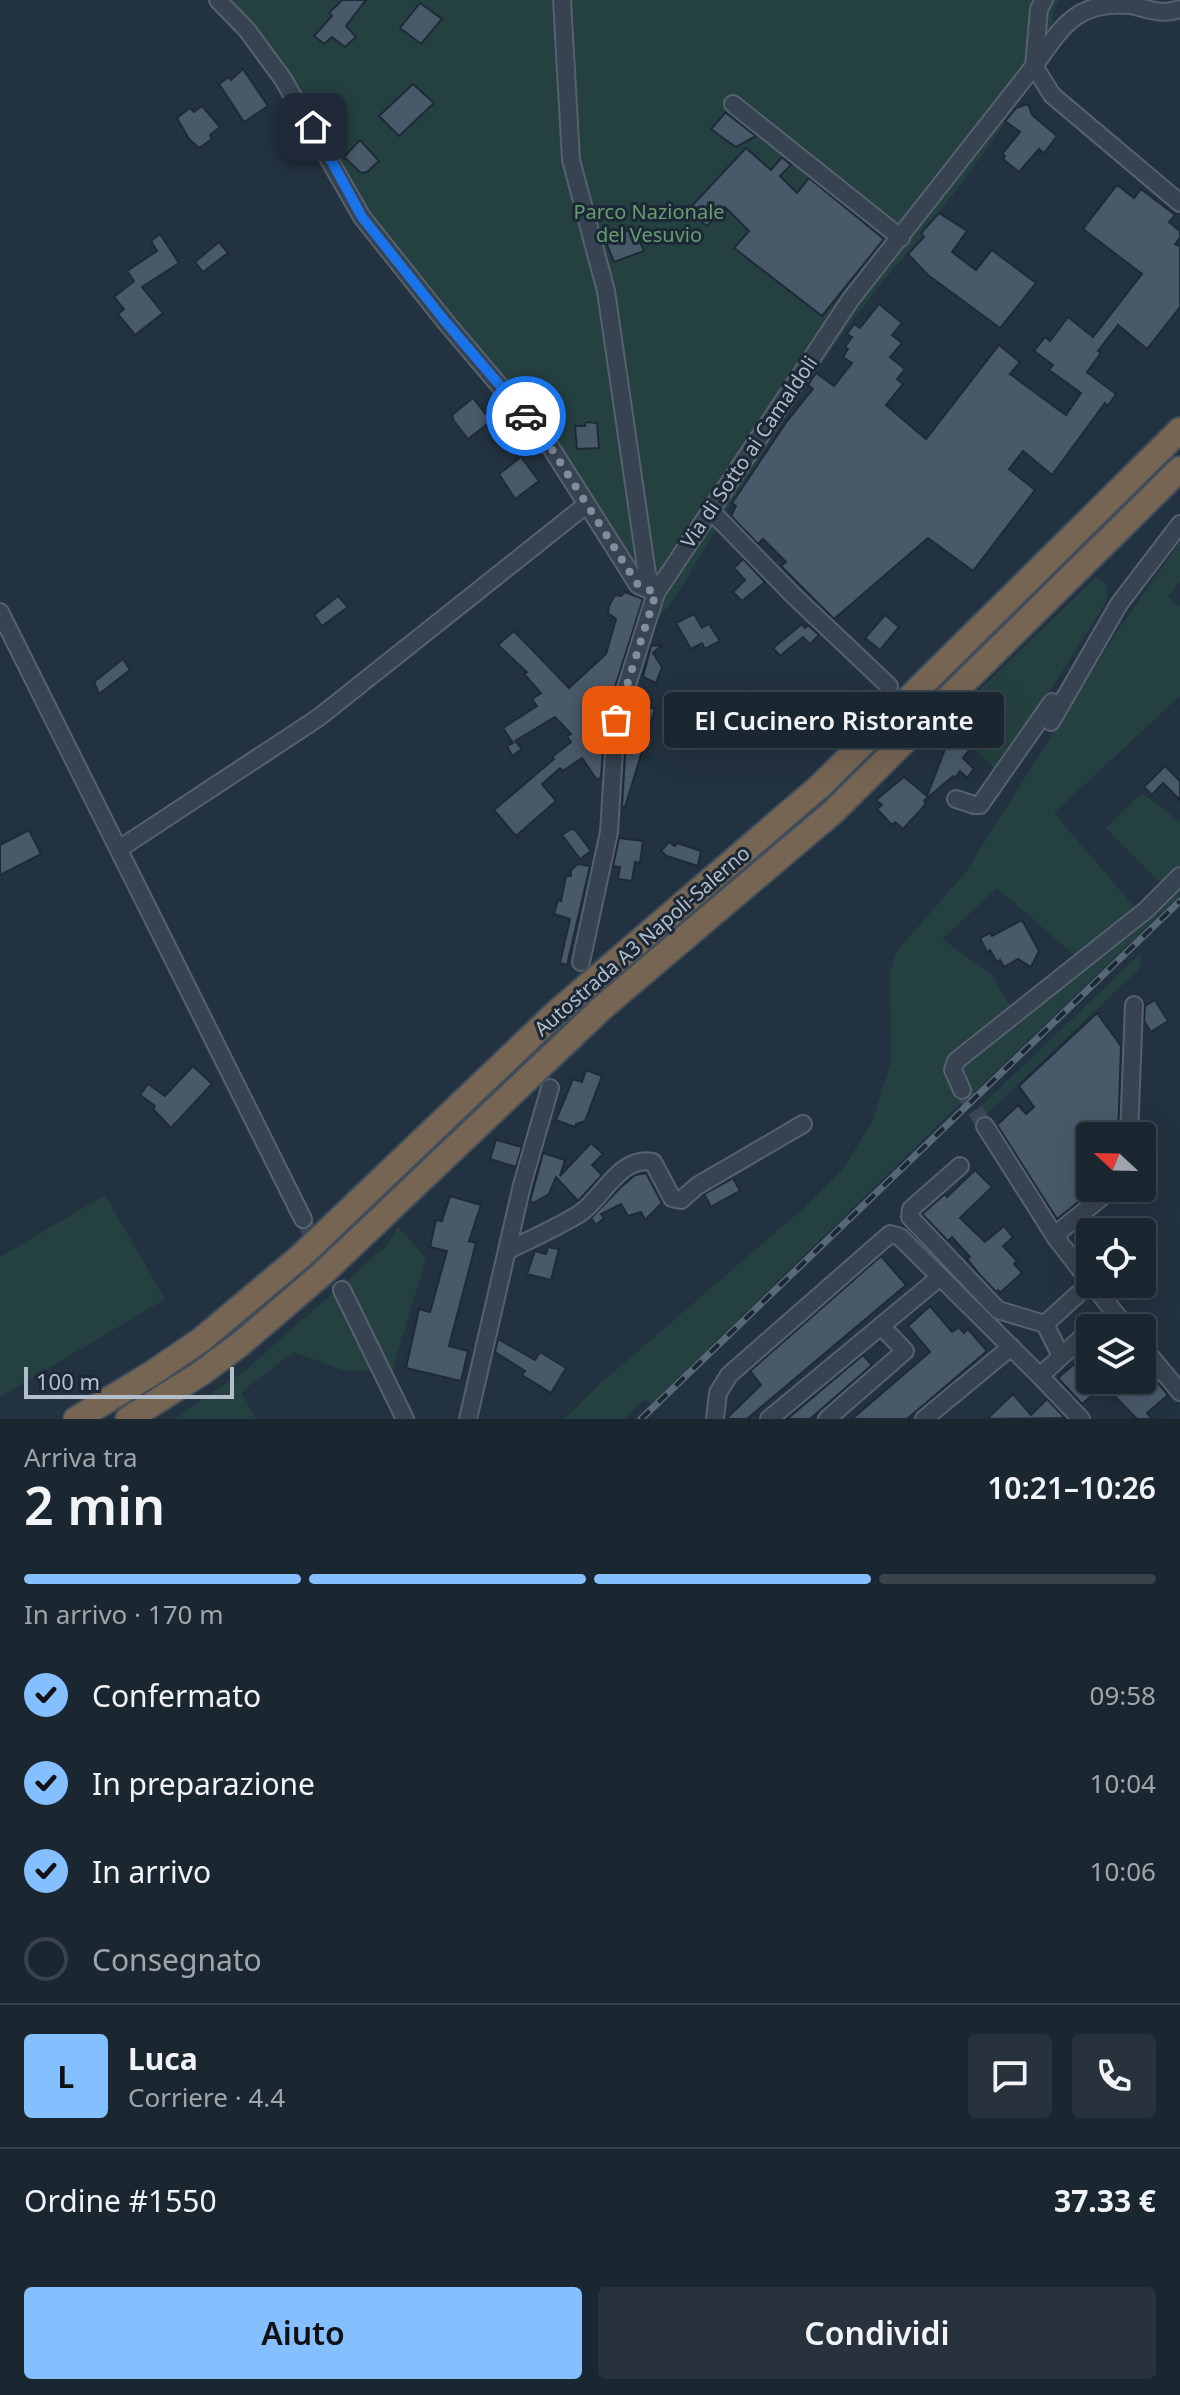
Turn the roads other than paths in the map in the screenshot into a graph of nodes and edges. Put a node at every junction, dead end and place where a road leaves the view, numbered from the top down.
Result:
1 (218, 0) edge
2 (562, 0) edge
3 (1037, 3) edge
4 (1180, 9) edge
5 (1034, 66) junction
6 (733, 104) dead end
7 (1180, 203) edge
8 (901, 238) junction
9 (1180, 430) edge
10 (1180, 469) edge
11 (586, 505) junction
12 (711, 511) junction
13 (1180, 524) edge
14 (656, 593) junction
15 (0, 612) edge
16 (1078, 675) junction
17 (889, 686) dead end
18 (1051, 722) dead end
19 (956, 799) dead end
20 (119, 849) junction
21 (1180, 876) edge
22 (581, 962) dead end
23 (1134, 1005) dead end
24 (550, 1088) dead end
25 (962, 1090) tunnel mouth
26 (1130, 1122) edge
27 (803, 1124) dead end
28 (985, 1126) tunnel mouth
29 (960, 1166) dead end
30 (1096, 1202) edge
31 (303, 1219) tunnel mouth
32 (1056, 1238) junction
33 (507, 1251) junction
34 (1076, 1271) edge
35 (940, 1277) junction
36 (342, 1290) tunnel mouth
37 (1076, 1296) edge
38 (1097, 1298) edge
39 (1113, 1314) edge
40 (1045, 1324) junction
41 (881, 1326) junction
42 (1076, 1342) edge
43 (1011, 1347) junction
44 (1061, 1356) junction
45 (1156, 1363) edge
46 (1040, 1376) junction
47 (1180, 1392) edge
48 (76, 1419) edge
49 (128, 1419) edge
50 (405, 1419) edge
51 (468, 1419) edge
52 (715, 1419) edge
53 (769, 1419) edge
54 (827, 1419) edge
55 (924, 1419) edge
56 (1081, 1419) edge

1 - 11 street
2 - 14 street
3 - 5 street
4 - 5 street, Via di Sotto ai Camaldoli
5 - 7 street
5 - 8 street, Via di Sotto ai Camaldoli
6 - 8 street
8 - 12 street, Via di Sotto ai Camaldoli
9 - 48 highway, Autostrada A3 Napoli-Salerno
10 - 49 highway, Autostrada A3 Napoli-Salerno
11 - 14 street
11 - 20 street
12 - 14 street, Via di Sotto ai Camaldoli
12 - 17 street
13 - 16 street
14 - 22 street, Via di Sotto ai Camaldoli
15 - 20 street
16 - 18 street
16 - 19 street
20 - 31 street
21 - 25 street
23 - 26 street
24 - 33 street
27 - 33 street
28 - 32 street
29 - 40 street
30 - 32 street
32 - 34 street
33 - 51 street
35 - 41 street
35 - 43 street
35 - 52 street
36 - 50 street
37 - 40 street
38 - 39 street
40 - 44 street
41 - 53 street
41 - 54 street
42 - 44 street
43 - 46 street
43 - 55 street
44 - 46 street
45 - 47 street
46 - 56 street

